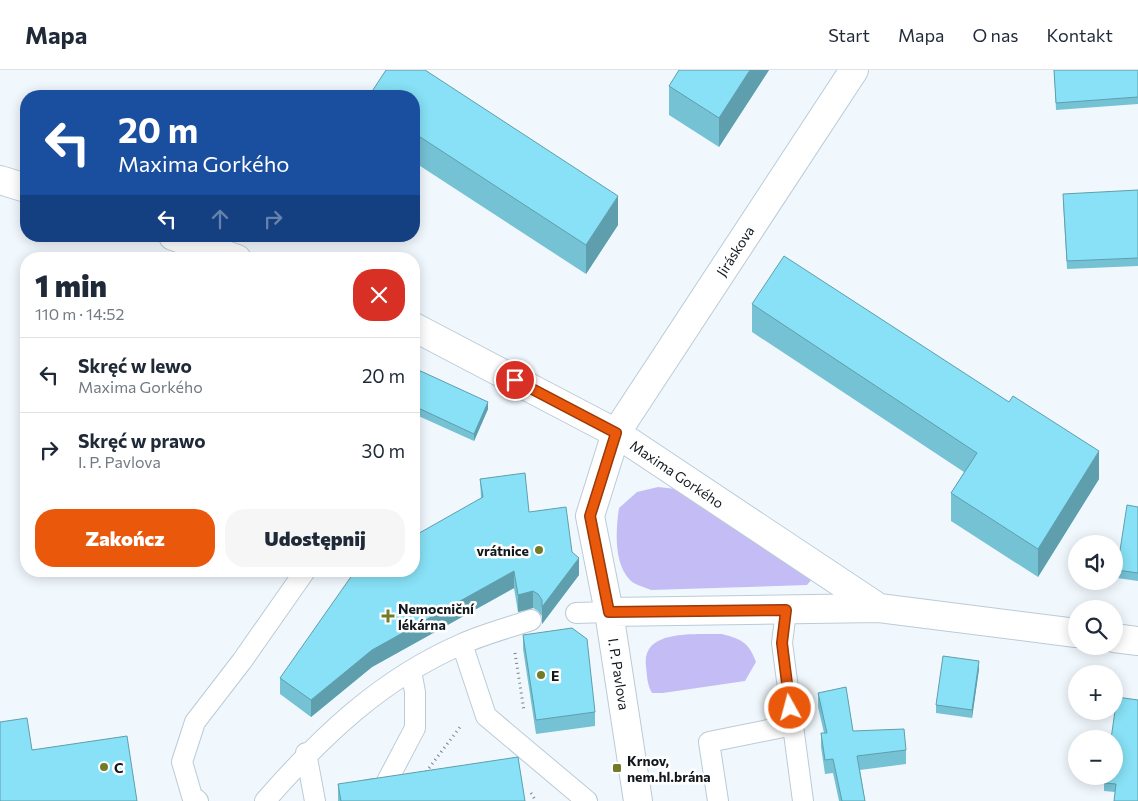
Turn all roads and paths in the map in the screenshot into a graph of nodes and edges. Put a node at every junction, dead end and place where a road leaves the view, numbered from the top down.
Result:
1 (854, 70) edge
2 (0, 180) edge
3 (20, 186) edge
4 (190, 242) edge
5 (218, 252) edge
6 (420, 330) edge
7 (616, 433) junction
8 (301, 577) edge
9 (879, 608) junction
10 (786, 610) junction
11 (609, 612) junction
12 (576, 613) dead end
13 (531, 620) dead end
14 (1068, 632) edge
15 (1123, 639) edge
16 (1138, 641) edge
17 (462, 644) junction
18 (515, 651) dead end
19 (412, 671) junction
20 (524, 716) dead end
21 (464, 722) dead end
22 (793, 725) junction
23 (306, 753) junction
24 (426, 772) edge
25 (354, 792) edge
26 (198, 801) edge
27 (265, 801) edge
28 (315, 801) edge
29 (587, 801) edge
30 (638, 801) edge
31 (718, 801) edge
32 (803, 801) edge

1 - 7 street, Jiráskova
2 - 3 street
4 - 5 street
6 - 7 street, Maxima Gorkého
7 - 9 street, Maxima Gorkého
7 - 11 street, I. P. Pavlova
8 - 26 lane
9 - 10 street, Maxima Gorkého
9 - 14 street, Maxima Gorkého
10 - 11 street, Maxima Gorkého
10 - 22 lane
11 - 12 lane
11 - 30 street, I. P. Pavlova
13 - 17 lane
15 - 16 street
17 - 19 lane
17 - 29 lane
18 - 20 path
19 - 23 lane
19 - 25 lane
21 - 24 path
22 - 31 lane
22 - 32 lane
23 - 27 lane
23 - 28 lane

